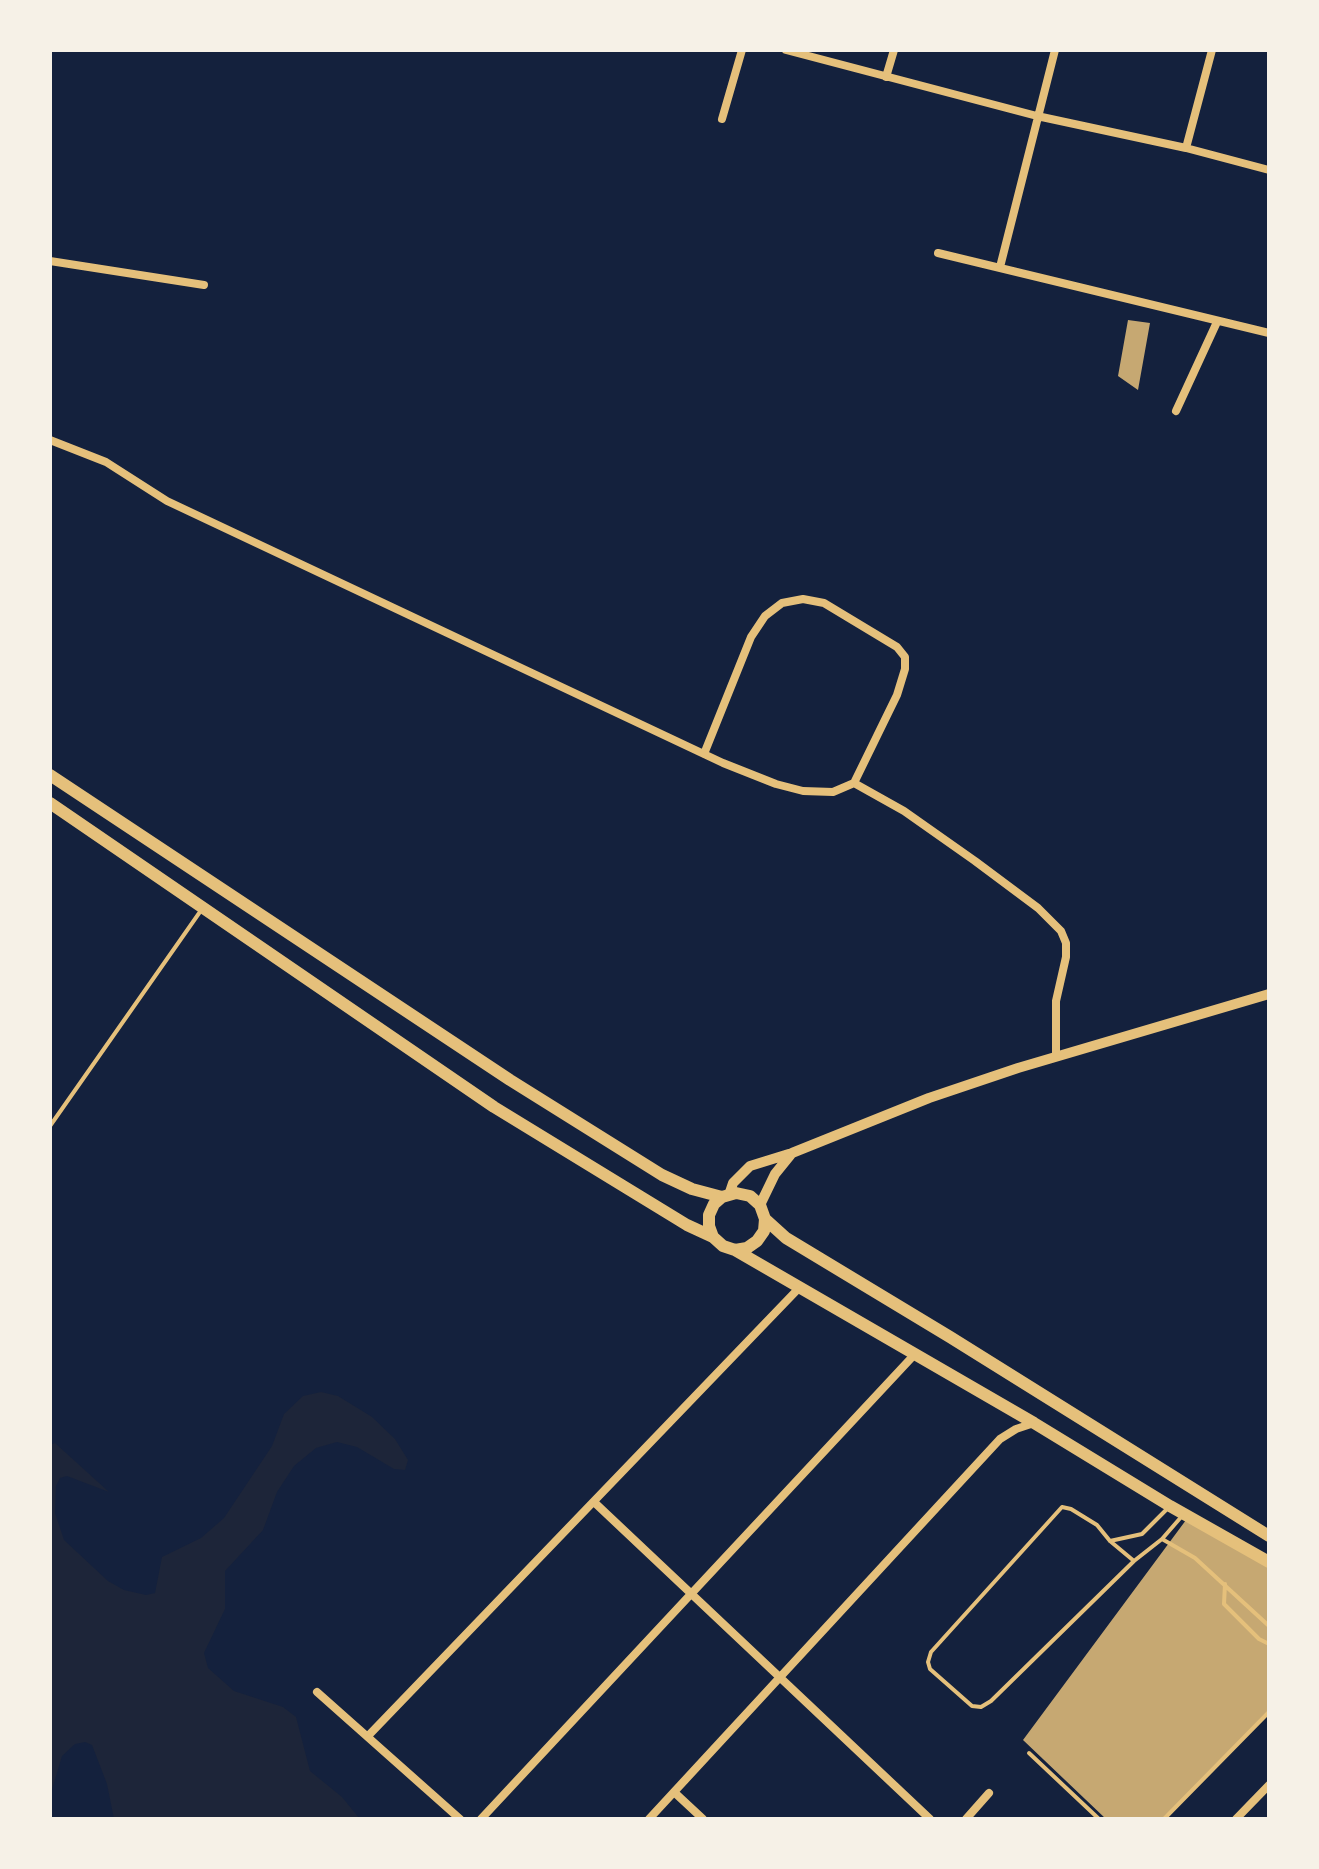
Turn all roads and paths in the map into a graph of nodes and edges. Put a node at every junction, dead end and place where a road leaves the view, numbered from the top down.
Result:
1 (742, 50) edge
2 (786, 50) edge
3 (894, 50) edge
4 (1055, 50) edge
5 (1212, 50) edge
6 (886, 77) junction
7 (1037, 116) junction
8 (722, 119) dead end
9 (1186, 148) junction
10 (1269, 170) edge
11 (938, 253) dead end
12 (50, 261) edge
13 (1000, 267) junction
14 (204, 285) dead end
15 (1217, 322) junction
16 (1269, 333) edge
17 (1176, 411) dead end
18 (50, 440) edge
19 (704, 754) junction
20 (50, 775) edge
21 (854, 783) junction
22 (50, 803) edge
23 (203, 908) junction
24 (1269, 994) edge
25 (1056, 1057) junction
26 (50, 1126) edge
27 (792, 1153) junction
28 (725, 1196) junction
29 (760, 1205) junction
30 (765, 1219) junction
31 (713, 1237) junction
32 (735, 1250) junction
33 (799, 1288) junction
34 (915, 1354) junction
35 (1034, 1423) junction
36 (594, 1502) junction
37 (1170, 1506) junction
38 (1184, 1514) junction
39 (1269, 1536) edge
40 (1162, 1539) junction
41 (1110, 1541) junction
42 (1134, 1561) junction
43 (1269, 1562) edge
44 (1225, 1584) junction
45 (691, 1594) junction
46 (1269, 1626) edge
47 (1269, 1644) edge
48 (780, 1677) junction
49 (317, 1692) dead end
50 (1269, 1712) edge
51 (368, 1736) junction
52 (1029, 1753) dead end
53 (1269, 1785) edge
54 (674, 1792) junction
55 (989, 1793) dead end
56 (460, 1819) edge
57 (481, 1819) edge
58 (649, 1819) edge
59 (703, 1819) edge
60 (930, 1819) edge
61 (966, 1819) edge
62 (1099, 1819) edge
63 (1164, 1819) edge
64 (1236, 1819) edge

1 - 8 street
2 - 6 street
3 - 6 street
4 - 7 street
5 - 9 street
6 - 7 street
7 - 9 street
7 - 13 street
9 - 10 street
11 - 13 street
12 - 14 street
13 - 15 street
15 - 16 street
15 - 17 street
18 - 19 street
19 - 21 street
19 - 21 street
20 - 28 main road
21 - 25 street
22 - 23 main road
23 - 26 lane
23 - 31 main road
24 - 25 street
25 - 27 street
27 - 28 street
27 - 29 street
28 - 29 main road
28 - 31 main road
29 - 30 main road
30 - 32 main road
30 - 39 main road
31 - 32 main road
32 - 33 main road
33 - 34 main road
33 - 36 street
34 - 35 main road
34 - 45 street
35 - 37 main road
35 - 48 street
36 - 45 street
36 - 51 street
37 - 38 main road
37 - 41 lane
38 - 40 lane
38 - 43 main road
40 - 42 lane
40 - 44 lane
41 - 42 lane
41 - 42 lane
44 - 46 lane
44 - 47 lane
45 - 48 street
45 - 57 street
48 - 54 street
48 - 60 street
49 - 51 street
50 - 63 lane
51 - 56 street
52 - 62 lane
53 - 64 street
54 - 58 street
54 - 59 street
55 - 61 street

